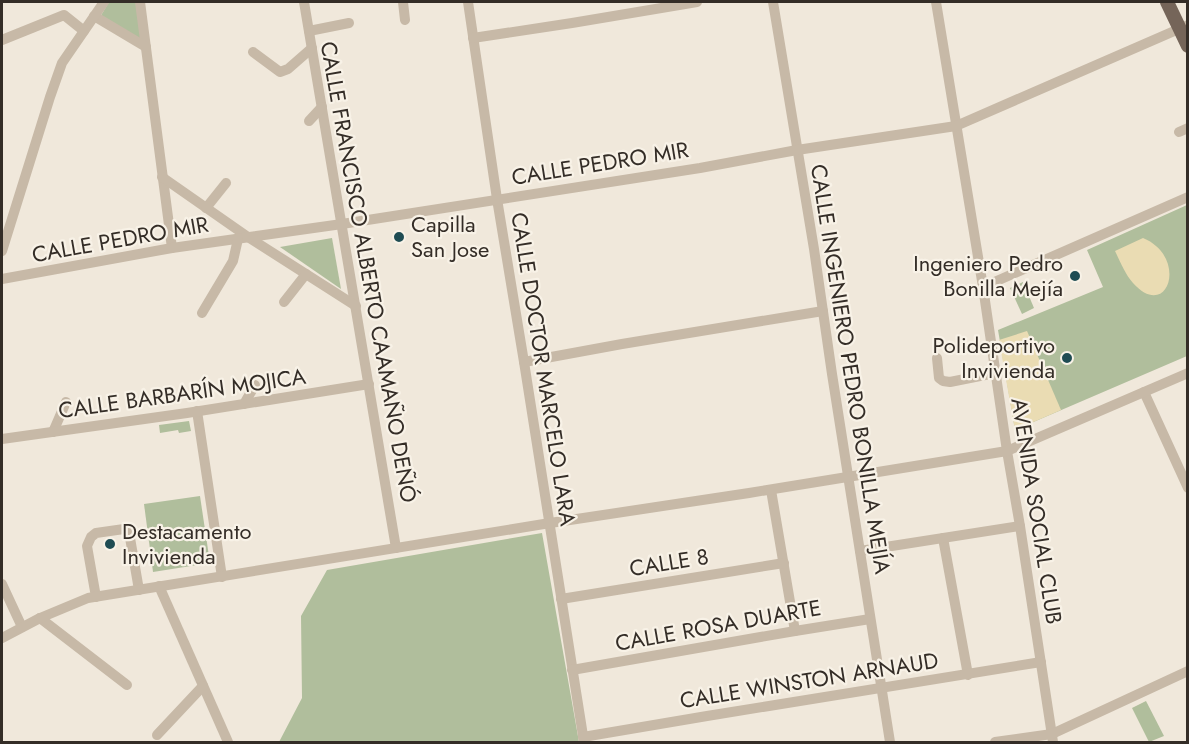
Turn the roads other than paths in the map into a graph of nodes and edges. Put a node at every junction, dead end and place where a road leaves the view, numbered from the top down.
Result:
1 (104, 2) edge
2 (140, 2) edge
3 (304, 2) edge
4 (403, 2) edge
5 (468, 2) edge
6 (697, 2) edge
7 (773, 2) edge
8 (936, 2) edge
9 (1167, 2) edge
10 (94, 16) junction
11 (405, 20) dead end
12 (349, 23) dead end
13 (1183, 27) edge
14 (84, 30) junction
15 (309, 31) junction
16 (473, 38) junction
17 (2, 40) edge
18 (1188, 46) edge
19 (146, 48) junction
20 (312, 48) junction
21 (253, 52) dead end
22 (322, 107) junction
23 (309, 121) dead end
24 (956, 126) junction
25 (797, 150) junction
26 (162, 177) junction
27 (226, 183) dead end
28 (1188, 197) edge
29 (497, 199) junction
30 (207, 208) junction
31 (342, 224) junction
32 (243, 238) junction
33 (172, 248) junction
34 (2, 251) edge
35 (306, 274) junction
36 (2, 279) edge
37 (983, 287) junction
38 (284, 302) dead end
39 (356, 306) junction
40 (823, 310) junction
41 (202, 313) dead end
42 (937, 358) dead end
43 (524, 362) junction
44 (995, 373) junction
45 (1188, 373) edge
46 (369, 384) junction
47 (255, 385) dead end
48 (1144, 392) junction
49 (66, 402) dead end
50 (244, 404) junction
51 (197, 411) junction
52 (53, 432) junction
53 (2, 439) edge
54 (1007, 452) junction
55 (849, 477) junction
56 (1188, 488) edge
57 (771, 490) junction
58 (549, 523) junction
59 (1020, 526) junction
60 (943, 538) junction
61 (396, 548) junction
62 (860, 551) junction
63 (784, 563) junction
64 (222, 577) junction
65 (2, 584) edge
66 (159, 586) junction
67 (139, 590) junction
68 (96, 597) junction
69 (561, 599) junction
70 (40, 618) junction
71 (870, 619) junction
72 (22, 627) junction
73 (795, 631) junction
74 (2, 638) edge
75 (1041, 662) junction
76 (572, 670) junction
77 (1188, 671) edge
78 (968, 675) junction
79 (127, 686) dead end
80 (203, 686) junction
81 (880, 688) junction
82 (157, 735) dead end
83 (1053, 738) edge
84 (583, 740) edge
85 (228, 742) edge
86 (890, 742) edge
87 (995, 742) edge

1 - 10 street
2 - 19 street
3 - 15 street, CALLE FRANCISCO ALBERTO CAAMAÑO DEÑÓ
4 - 11 street
5 - 16 street, CALLE DOCTOR MARCELO LARA
6 - 16 street
7 - 25 street, CALLE INGENIERO PEDRO BONILLA MEJÍA
8 - 24 street, AVENIDA SOCIAL CLUB
9 - 13 main road
10 - 14 street
10 - 19 street
12 - 15 street
13 - 18 main road
13 - 24 street, CALLE PEDRO MIR
14 - 17 street
14 - 34 street
15 - 20 street, CALLE FRANCISCO ALBERTO CAAMAÑO DEÑÓ
16 - 29 street, CALLE DOCTOR MARCELO LARA
19 - 26 street
20 - 21 street
20 - 22 street, CALLE FRANCISCO ALBERTO CAAMAÑO DEÑÓ
22 - 23 street
22 - 31 street, CALLE FRANCISCO ALBERTO CAAMAÑO DEÑÓ
24 - 25 street, CALLE PEDRO MIR
24 - 37 street, AVENIDA SOCIAL CLUB
25 - 29 street, CALLE PEDRO MIR
25 - 40 street, CALLE INGENIERO PEDRO BONILLA MEJÍA
26 - 30 street
26 - 33 street
27 - 30 street
28 - 37 street
29 - 31 street, CALLE PEDRO MIR
29 - 43 street, CALLE DOCTOR MARCELO LARA
30 - 32 street
31 - 32 street, CALLE PEDRO MIR
31 - 39 street, CALLE FRANCISCO ALBERTO CAAMAÑO DEÑÓ
32 - 33 street, CALLE PEDRO MIR
32 - 35 street
32 - 41 street
33 - 36 street, CALLE PEDRO MIR
35 - 38 street
35 - 39 street
37 - 44 street, AVENIDA SOCIAL CLUB
39 - 46 street, CALLE FRANCISCO ALBERTO CAAMAÑO DEÑÓ
40 - 43 street
40 - 55 street, CALLE INGENIERO PEDRO BONILLA MEJÍA
42 - 44 street
43 - 58 street, CALLE DOCTOR MARCELO LARA
44 - 54 street, AVENIDA SOCIAL CLUB
45 - 48 street
46 - 50 street, CALLE BARBARÍN MOJICA
46 - 61 street, CALLE FRANCISCO ALBERTO CAAMAÑO DEÑÓ
47 - 50 street
48 - 54 street
48 - 56 street
49 - 52 street
50 - 51 street, CALLE BARBARÍN MOJICA
51 - 52 street, CALLE BARBARÍN MOJICA
51 - 64 street
52 - 53 street, CALLE BARBARÍN MOJICA
54 - 55 street
54 - 59 street, AVENIDA SOCIAL CLUB
55 - 57 street
55 - 62 street, CALLE INGENIERO PEDRO BONILLA MEJÍA
57 - 58 street
57 - 63 street
58 - 61 street
58 - 69 street, CALLE DOCTOR MARCELO LARA
59 - 60 street
59 - 75 street, AVENIDA SOCIAL CLUB
60 - 62 street
60 - 78 street
61 - 64 street
62 - 71 street, CALLE INGENIERO PEDRO BONILLA MEJÍA
63 - 69 street, CALLE 8
63 - 73 street
64 - 66 street
65 - 72 street
66 - 67 street
66 - 80 street
67 - 68 street
67 - 68 street
68 - 70 street
69 - 76 street, CALLE DOCTOR MARCELO LARA
70 - 72 street
70 - 79 street
71 - 73 street, CALLE ROSA DUARTE
71 - 81 street, CALLE INGENIERO PEDRO BONILLA MEJÍA
72 - 74 street
73 - 76 street, CALLE ROSA DUARTE
75 - 78 street, CALLE WINSTON ARNAUD
75 - 83 street, AVENIDA SOCIAL CLUB
76 - 84 street, CALLE DOCTOR MARCELO LARA
77 - 83 street
78 - 81 street, CALLE WINSTON ARNAUD
80 - 82 street
80 - 85 street
81 - 84 street, CALLE WINSTON ARNAUD
81 - 86 street, CALLE INGENIERO PEDRO BONILLA MEJÍA
83 - 87 street

